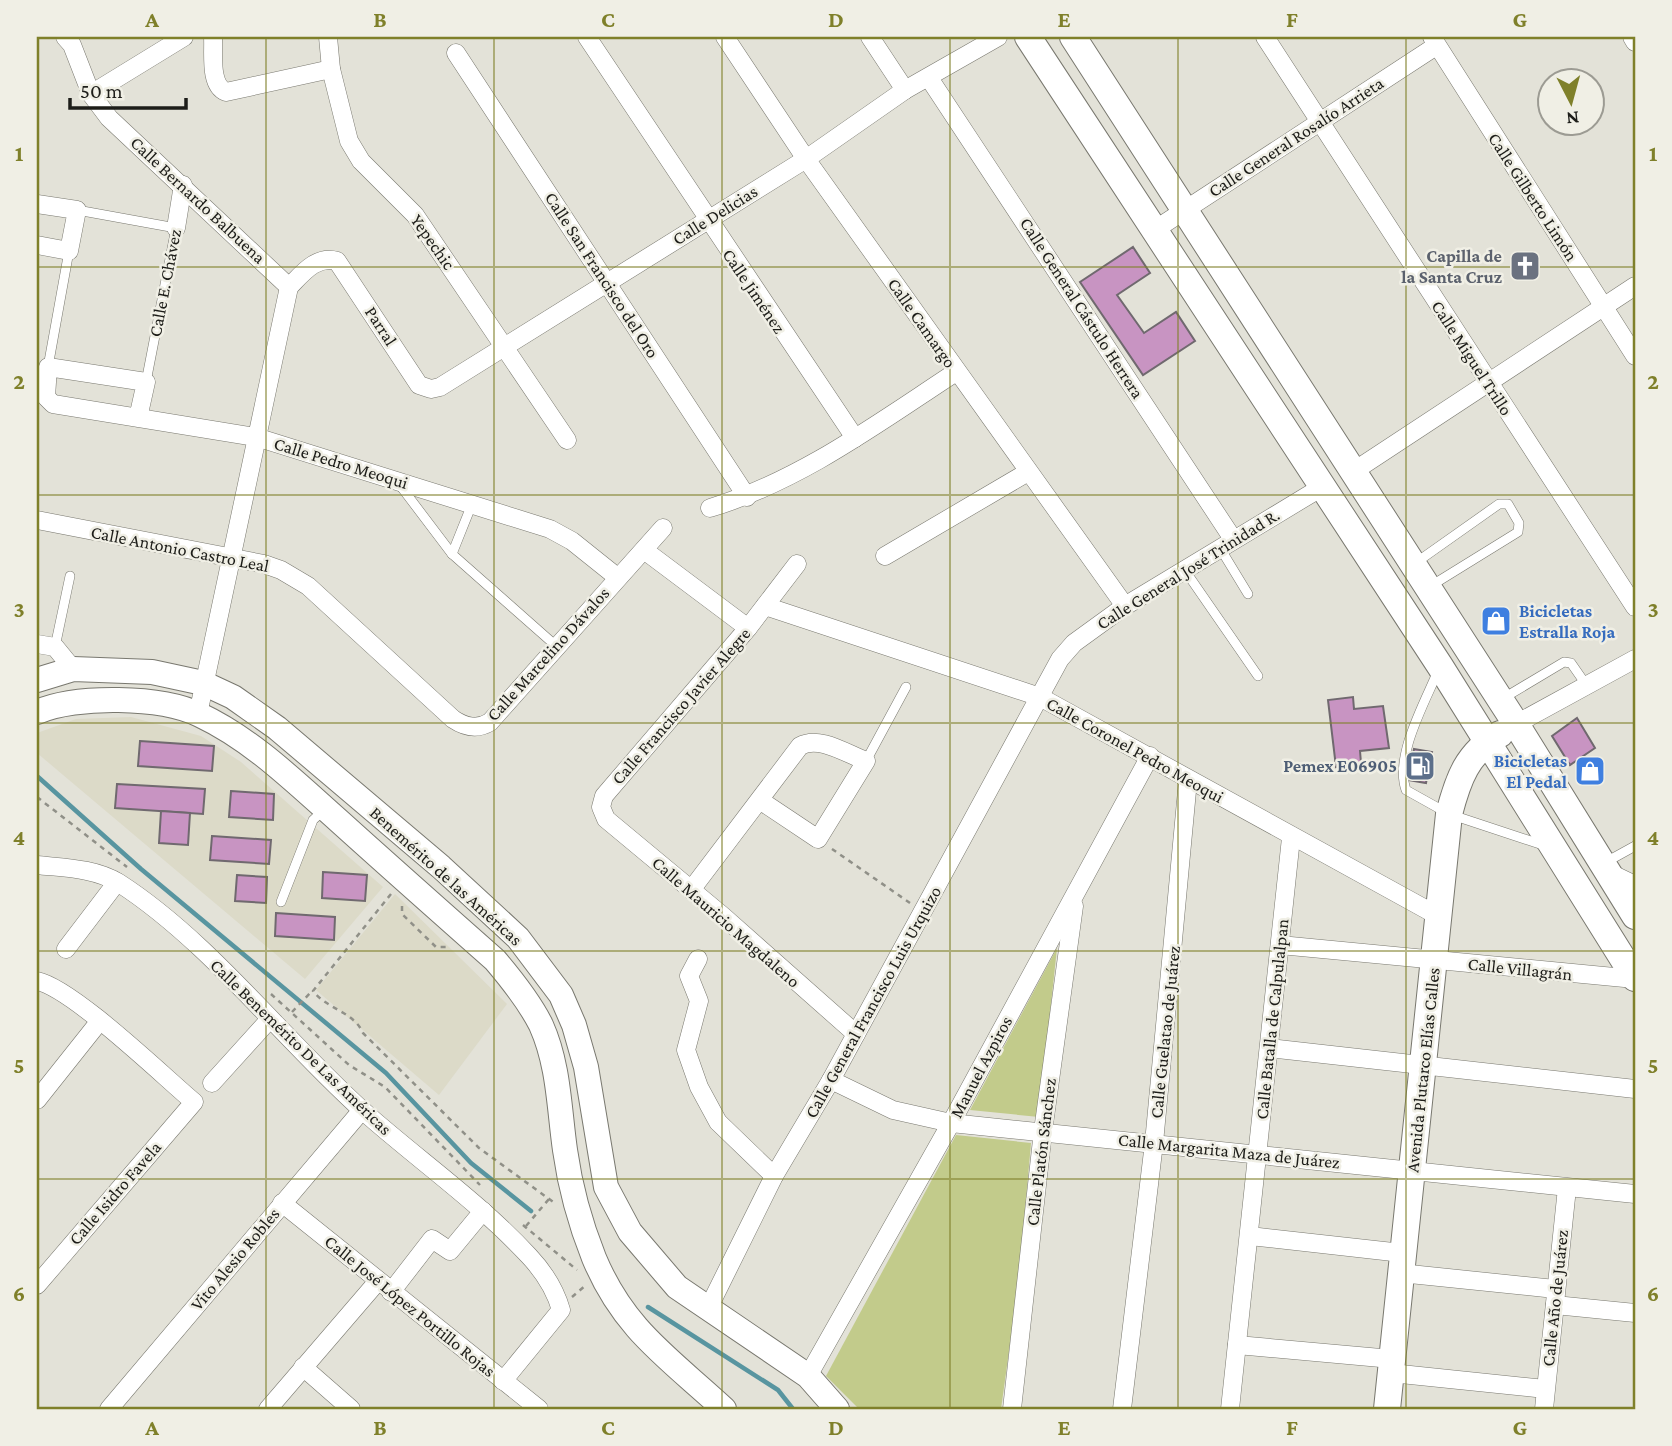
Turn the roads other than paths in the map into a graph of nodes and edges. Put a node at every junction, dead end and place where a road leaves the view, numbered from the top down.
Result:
1 (184, 37) edge
2 (213, 37) edge
3 (328, 37) edge
4 (587, 37) edge
5 (725, 37) edge
6 (870, 37) edge
7 (998, 37) edge
8 (1028, 37) edge
9 (1073, 37) edge
10 (1265, 37) edge
11 (1632, 37) edge
12 (67, 38) edge
13 (1434, 41) edge
14 (1635, 42) edge
15 (456, 54) dead end
16 (331, 69) junction
17 (929, 78) junction
18 (905, 90) junction
19 (91, 94) junction
20 (1318, 120) junction
21 (806, 159) junction
22 (183, 185) junction
23 (37, 204) edge
24 (1186, 209) junction
25 (77, 210) junction
26 (706, 219) junction
27 (176, 228) junction
28 (1156, 229) junction
29 (37, 244) edge
30 (69, 251) junction
31 (607, 284) junction
32 (289, 286) junction
33 (1635, 286) edge
34 (1603, 307) junction
35 (505, 349) junction
36 (1635, 356) edge
37 (48, 367) junction
38 (956, 372) junction
39 (1487, 381) junction
40 (146, 382) junction
41 (431, 389) joint
42 (138, 418) junction
43 (256, 437) junction
44 (855, 438) junction
45 (567, 440) dead end
46 (1354, 471) junction
47 (1028, 472) junction
48 (397, 481) junction
49 (1322, 487) junction
50 (747, 497) junction
51 (472, 504) junction
52 (710, 508) dead end
53 (37, 520) edge
54 (663, 528) dead end
55 (1226, 543) junction
56 (644, 551) junction
57 (452, 554) junction
58 (885, 556) dead end
59 (233, 557) junction
60 (797, 564) dead end
61 (1413, 565) junction
62 (1184, 569) junction
63 (70, 576) dead end
64 (617, 577) junction
65 (1428, 588) junction
66 (1248, 594) dead end
67 (1125, 606) junction
68 (765, 607) junction
69 (1635, 607) edge
70 (748, 628) junction
71 (37, 644) edge
72 (555, 645) junction
73 (55, 648) junction
74 (1635, 659) edge
75 (1440, 666) junction
76 (73, 669) junction
77 (1258, 677) dead end
78 (37, 680) edge
79 (203, 683) junction
80 (1587, 686) junction
81 (906, 687) dead end
82 (1040, 697) junction
83 (1500, 700) junction
84 (37, 712) edge
85 (198, 714) junction
86 (1516, 724) junction
87 (476, 727) joint
88 (1486, 742) junction
89 (1150, 757) junction
90 (866, 761) junction
91 (1188, 780) junction
92 (761, 801) junction
93 (601, 807) joint
94 (326, 809) junction
95 (1449, 814) junction
96 (1291, 838) junction
97 (1635, 846) edge
98 (1554, 848) junction
99 (37, 865) edge
100 (1603, 867) junction
101 (117, 882) junction
102 (1635, 884) edge
103 (691, 890) junction
104 (1075, 896) junction
105 (281, 902) dead end
106 (1635, 916) edge
107 (1440, 918) junction
108 (518, 938) junction
109 (1280, 945) junction
110 (65, 949) dead end
111 (698, 959) dead end
112 (495, 960) junction
113 (1435, 960) junction
114 (1635, 979) edge
115 (37, 981) edge
116 (268, 1020) junction
117 (99, 1022) junction
118 (856, 1034) junction
119 (1269, 1048) junction
120 (1423, 1066) junction
121 (831, 1080) junction
122 (212, 1083) dead end
123 (1635, 1089) edge
124 (37, 1100) edge
125 (362, 1110) junction
126 (951, 1122) junction
127 (1043, 1131) junction
128 (1154, 1143) junction
129 (1257, 1153) junction
130 (1412, 1171) junction
131 (774, 1176) junction
132 (606, 1187) junction
133 (1567, 1188) junction
134 (1635, 1194) edge
135 (282, 1203) junction
136 (483, 1211) junction
137 (630, 1232) junction
138 (1250, 1236) junction
139 (588, 1257) junction
140 (1401, 1263) junction
141 (37, 1285) edge
142 (385, 1286) junction
143 (1555, 1297) junction
144 (708, 1309) junction
145 (1635, 1313) edge
146 (1237, 1345) junction
147 (1391, 1366) junction
148 (303, 1367) junction
149 (808, 1376) junction
150 (503, 1381) junction
151 (1545, 1389) junction
152 (109, 1409) edge
153 (268, 1409) edge
154 (351, 1409) edge
155 (539, 1409) edge
156 (724, 1409) edge
157 (837, 1409) edge
158 (1012, 1409) edge
159 (1122, 1409) edge
160 (1230, 1409) edge
161 (1387, 1409) edge
162 (1544, 1409) edge

1 - 19 street
2 - 16 street
3 - 16 street, Yepechic
4 - 26 street, Calle Jiménez
5 - 21 street, Calle Camargo
6 - 18 street
7 - 17 street, Calle Delicias
8 - 28 main road
9 - 24 main road
10 - 20 street, Calle Miguel Trillo
11 - 14 street
12 - 19 street, Calle Bernardo Balbuena
13 - 20 street, Calle General Rosalío Arrieta
13 - 34 street, Calle Gilberto Limón
15 - 31 street, Calle San Francisco del Oro
16 - 35 street, Yepechic
17 - 18 street, Calle Delicias
17 - 55 street, Calle General Cástulo Herrera
18 - 21 street, Calle Delicias
19 - 22 street, Calle Bernardo Balbuena
20 - 24 street, Calle General Rosalío Arrieta
20 - 39 street, Calle Miguel Trillo
21 - 26 street, Calle Delicias
21 - 38 street, Calle Camargo
22 - 27 street, Calle E. Chávez
22 - 32 street, Calle Bernardo Balbuena
23 - 25 street
24 - 28 street, Calle General Rosalío Arrieta
24 - 46 main road
25 - 27 lane
25 - 30 street
26 - 31 street, Calle Delicias
26 - 44 street, Calle Jiménez
27 - 40 lane, Calle E. Chávez
28 - 49 main road
29 - 30 street
30 - 37 lane
31 - 35 street, Calle Delicias
31 - 50 street, Calle San Francisco del Oro
32 - 41 street, Parral
32 - 43 street
33 - 34 street
34 - 36 street, Calle Gilberto Limón
34 - 39 street
35 - 41 street, Calle Delicias
35 - 45 street, Yepechic
37 - 40 street
37 - 42 street, Calle Pedro Meoqui
38 - 44 street
38 - 47 street, Calle Camargo
39 - 46 street
39 - 69 street, Calle Miguel Trillo
40 - 42 street, Calle E. Chávez
42 - 43 street, Calle Pedro Meoqui
43 - 48 street, Calle Pedro Meoqui
43 - 59 street
44 - 50 street
46 - 61 main road
47 - 58 street
47 - 67 street, Calle Camargo
48 - 51 street, Calle Pedro Meoqui
48 - 57 lane
49 - 55 street, Calle General José Trinidad R.
49 - 75 main road
50 - 52 street
51 - 57 lane
51 - 64 street, Calle Pedro Meoqui
53 - 59 street, Calle Antonio Castro Leal
54 - 56 street, Calle Marcelino Dávalos
55 - 62 street, Calle General José Trinidad R.
55 - 66 lane
56 - 64 street, Calle Marcelino Dávalos
56 - 70 street
57 - 72 lane
59 - 79 street
59 - 87 street, Calle Antonio Castro Leal
60 - 68 street, Calle Francisco Javier Alegre
61 - 65 main road
61 - 65 lane
62 - 67 street, Calle General José Trinidad R.
62 - 77 lane
63 - 73 lane
64 - 72 street, Calle Marcelino Dávalos
65 - 83 main road
67 - 82 street, Calle General José Trinidad R.
68 - 70 street, Calle Francisco Javier Alegre
68 - 82 street, Calle Coronel Pedro Meoqui
70 - 93 street, Calle Francisco Javier Alegre
71 - 73 street
72 - 87 street, Calle Marcelino Dávalos
73 - 76 street
74 - 80 street
75 - 88 main road
75 - 95 lane
76 - 78 street, Benemérito de las Américas
76 - 79 street, Benemérito de las Américas
79 - 85 street
79 - 108 street, Benemérito de las Américas
80 - 83 lane
80 - 86 street
81 - 90 lane
82 - 89 street, Calle Coronel Pedro Meoqui
82 - 118 street, Calle General Francisco Luis Urquizo
83 - 86 main road
84 - 85 street, Benemérito de las Américas
85 - 94 street, Benemérito de las Américas
86 - 88 main road, Avenida Plutarco Elías Calles
86 - 100 main road
88 - 95 main road, Avenida Plutarco Elías Calles
88 - 98 main road
89 - 91 street, Calle Coronel Pedro Meoqui
89 - 104 street, Manuel Azpiros
90 - 92 street
90 - 92 street
91 - 96 street, Calle Coronel Pedro Meoqui
91 - 128 street, Calle Guelatao de Juárez
92 - 103 street
93 - 103 street, Calle Mauricio Magdaleno
94 - 105 lane
94 - 112 street, Benemérito de las Américas
95 - 98 lane
95 - 107 main road, Avenida Plutarco Elías Calles
96 - 107 street, Calle Coronel Pedro Meoqui
96 - 109 street, Calle Batalla de Calpulalpan
97 - 100 lane
98 - 114 main road
99 - 101 street, Calle Benemérito De Las Américas
100 - 102 street
100 - 106 main road
101 - 110 street
101 - 116 street, Calle Benemérito De Las Américas
103 - 118 street, Calle Mauricio Magdaleno
104 - 126 street, Manuel Azpiros
104 - 127 street, Calle Platón Sánchez
107 - 113 main road, Avenida Plutarco Elías Calles
108 - 112 street
108 - 132 street, Benemérito de las Américas
109 - 113 street, Calle Villagrán
109 - 119 street, Calle Batalla de Calpulalpan
111 - 131 street
112 - 139 street, Benemérito de las Américas
113 - 114 street, Calle Villagrán
113 - 120 main road, Avenida Plutarco Elías Calles
115 - 117 street
116 - 122 street
116 - 125 street, Calle Benemérito De Las Américas
117 - 124 street
117 - 141 street, Calle Isidro Favela
118 - 121 street, Calle General Francisco Luis Urquizo
119 - 120 street
119 - 129 street, Calle Batalla de Calpulalpan
120 - 123 street
120 - 130 main road, Avenida Plutarco Elías Calles
121 - 126 street, Calle Margarita Maza de Juárez
121 - 131 street, Calle General Francisco Luis Urquizo
125 - 135 street, Vito Alesio Robles
125 - 136 street, Calle Benemérito De Las Américas
126 - 127 street, Calle Margarita Maza de Juárez
126 - 149 street, Manuel Azpiros
127 - 128 street, Calle Margarita Maza de Juárez
127 - 158 street, Calle Platón Sánchez
128 - 129 street, Calle Margarita Maza de Juárez
128 - 159 street, Calle Guelatao de Juárez
129 - 130 street, Calle Margarita Maza de Juárez
129 - 138 street, Calle Batalla de Calpulalpan
130 - 133 street, Calle Margarita Maza de Juárez
130 - 140 main road, Avenida Plutarco Elías Calles
131 - 144 street, Calle General Francisco Luis Urquizo
132 - 137 street, Benemérito de las Américas
132 - 139 street
133 - 134 street, Calle Margarita Maza de Juárez
133 - 143 street, Calle Año de Juárez
135 - 142 street, Calle José López Portillo Rojas
135 - 152 street, Vito Alesio Robles
136 - 142 street
136 - 150 street, Calle Benemérito De Las Américas
137 - 139 street
137 - 144 street, Benemérito de las Américas
138 - 140 street
138 - 146 street, Calle Batalla de Calpulalpan
139 - 156 street, Benemérito de las Américas
140 - 143 street
140 - 147 main road, Avenida Plutarco Elías Calles
142 - 148 street
142 - 150 street, Calle José López Portillo Rojas
143 - 145 street
143 - 151 street, Calle Año de Juárez
144 - 149 street, Benemérito de las Américas
146 - 147 street
146 - 160 street, Calle Batalla de Calpulalpan
147 - 151 street
147 - 161 main road, Avenida Plutarco Elías Calles
148 - 153 street
148 - 154 street
149 - 157 street, Benemérito de las Américas
150 - 155 street, Calle José López Portillo Rojas
151 - 162 street, Calle Año de Juárez

